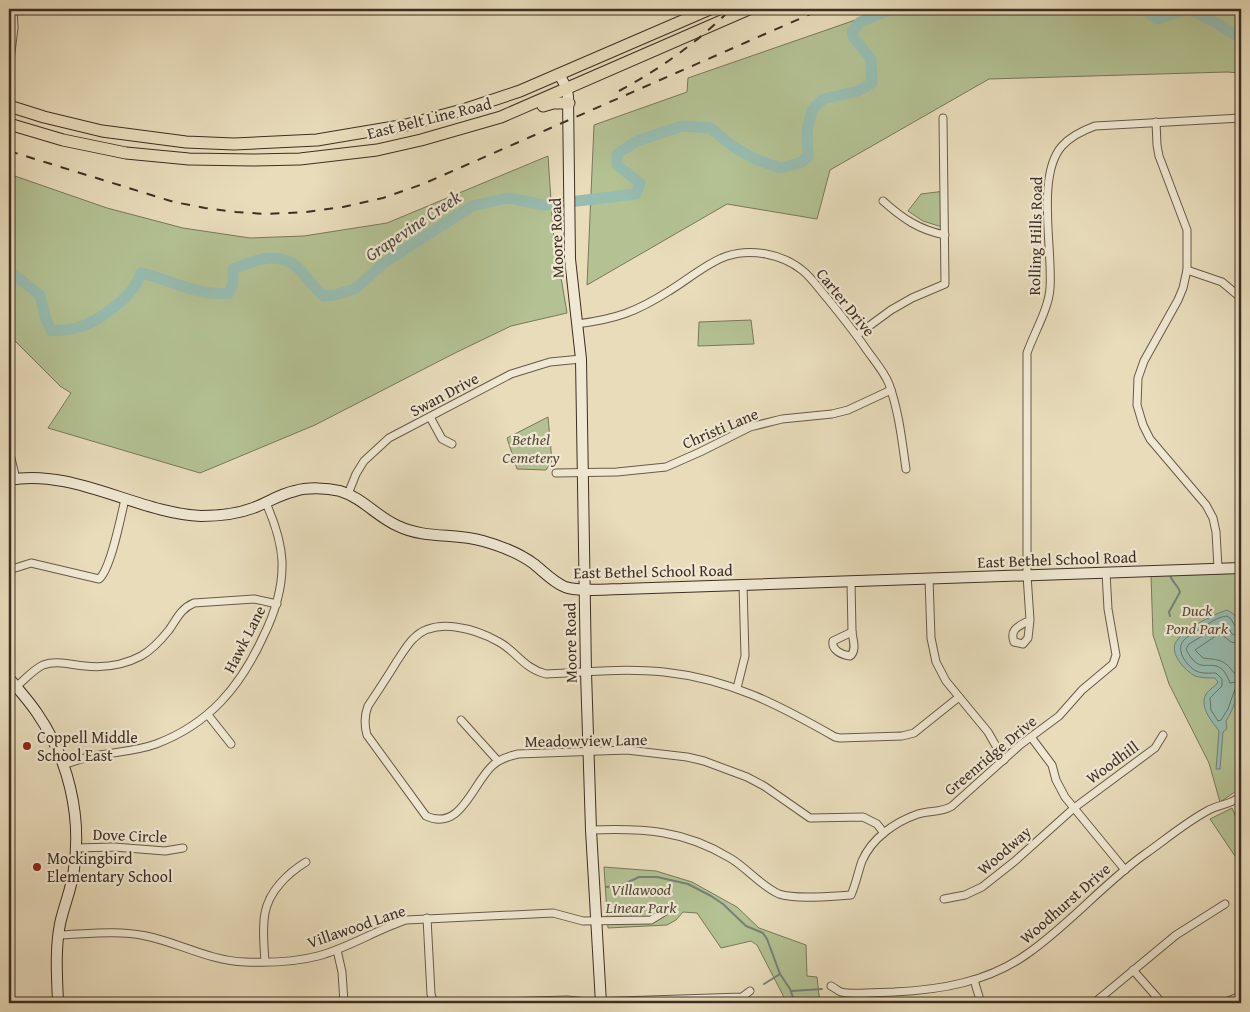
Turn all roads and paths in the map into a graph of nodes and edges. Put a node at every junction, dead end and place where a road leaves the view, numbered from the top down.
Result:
1 (13, 9) edge
2 (710, 9) edge
3 (749, 9) edge
4 (9, 68) edge
5 (559, 74) junction
6 (568, 90) junction
7 (568, 103) junction
8 (9, 106) edge
9 (501, 117) junction
10 (943, 118) dead end
11 (1241, 118) edge
12 (1156, 122) junction
13 (9, 124) edge
14 (215, 144) junction
15 (215, 160) junction
16 (883, 201) dead end
17 (945, 235) junction
18 (1187, 270) junction
19 (1241, 298) edge
20 (577, 324) junction
21 (857, 336) junction
22 (581, 360) junction
23 (891, 390) junction
24 (430, 417) junction
25 (452, 444) dead end
26 (9, 450) edge
27 (906, 469) dead end
28 (556, 473) dead end
29 (582, 473) junction
30 (12, 480) edge
31 (348, 494) junction
32 (125, 499) junction
33 (266, 503) junction
34 (1218, 568) junction
35 (1241, 568) edge
36 (9, 570) edge
37 (1106, 572) junction
38 (1026, 574) junction
39 (929, 578) junction
40 (851, 581) junction
41 (743, 585) junction
42 (584, 589) junction
43 (277, 604) junction
44 (1030, 620) dead end
45 (852, 632) dead end
46 (586, 672) junction
47 (9, 678) edge
48 (16, 687) junction
49 (737, 688) junction
50 (959, 697) junction
51 (208, 715) junction
52 (461, 720) dead end
53 (1162, 735) dead end
54 (1031, 738) junction
55 (231, 744) dead end
56 (588, 752) junction
57 (1004, 760) junction
58 (498, 761) junction
59 (63, 765) junction
60 (1241, 796) edge
61 (1074, 808) junction
62 (590, 830) junction
63 (884, 833) junction
64 (76, 848) junction
65 (183, 848) dead end
66 (306, 862) dead end
67 (1125, 870) junction
68 (944, 899) dead end
69 (1225, 904) dead end
70 (664, 912) dead end
71 (427, 918) junction
72 (596, 921) junction
73 (58, 935) junction
74 (337, 950) junction
75 (265, 962) junction
76 (1133, 970) junction
77 (974, 980) junction
78 (831, 986) dead end
79 (750, 991) dead end
80 (1241, 996) edge
81 (601, 1002) edge
82 (58, 1003) edge
83 (344, 1003) edge
84 (438, 1003) edge
85 (472, 1003) edge
86 (981, 1003) edge
87 (1094, 1003) edge
88 (1162, 1003) edge
89 (1223, 1003) edge

1 - 4 street
2 - 5 main road, East Belt Line Road
3 - 6 main road, East Belt Line Road
5 - 6 street, Moore Road
5 - 14 main road, East Belt Line Road
6 - 7 street, Moore Road
6 - 9 main road, East Belt Line Road
7 - 9 main road
7 - 20 street, Moore Road
8 - 14 main road, East Belt Line Road
9 - 15 main road, East Belt Line Road
10 - 17 street
11 - 12 street, Rolling Hills Road
12 - 18 street
12 - 38 street, Rolling Hills Road
13 - 15 main road, East Belt Line Road
14 - 15 main road
16 - 17 street
17 - 21 street
18 - 19 street
18 - 34 street
20 - 21 street, Carter Drive
20 - 22 street, Moore Road
21 - 23 street, Carter Drive
22 - 24 street, Swan Drive
22 - 29 street, Moore Road
23 - 27 street, Carter Drive
23 - 29 street, Christi Lane
24 - 25 street
24 - 31 street, Swan Drive
26 - 30 street
28 - 29 street, Christi Lane
29 - 42 street, Moore Road
30 - 32 street, East Bethel School Road
31 - 33 street, East Bethel School Road
31 - 42 street, East Bethel School Road
32 - 33 street, East Bethel School Road
32 - 36 street
33 - 43 street, Hawk Lane
34 - 35 street, East Bethel School Road
34 - 37 street, East Bethel School Road
37 - 38 street, East Bethel School Road
37 - 54 street, Greenridge Drive
38 - 39 street, East Bethel School Road
38 - 44 street, Rolling Hills Road
39 - 40 street, East Bethel School Road
39 - 50 street
40 - 41 street, East Bethel School Road
40 - 45 street
41 - 42 street, East Bethel School Road
41 - 49 street
42 - 46 street, Moore Road
43 - 48 street
43 - 51 street, Hawk Lane
46 - 49 street
46 - 56 street, Moore Road
46 - 58 street
47 - 48 street
48 - 59 street
49 - 50 street
50 - 57 street
51 - 55 street
51 - 59 street, Hawk Lane
52 - 58 street
53 - 61 street, Woodhill
54 - 57 street, Greenridge Drive
54 - 61 street
56 - 58 street, Meadowview Lane
56 - 62 street, Moore Road
56 - 63 street, Meadowview Lane
57 - 63 street, Greenridge Drive
59 - 64 street
60 - 67 street, Woodhurst Drive
61 - 67 street
61 - 68 street, Woodway
62 - 63 street, Greenridge Drive
62 - 72 street, Moore Road
64 - 65 street, Dove Circle
64 - 73 street
66 - 75 street
67 - 77 street, Woodhurst Drive
69 - 76 street
70 - 72 street, Villawood Lane
71 - 72 street, Villawood Lane
71 - 74 street, Villawood Lane
71 - 84 street
72 - 81 street, Moore Road
73 - 75 street, Villawood Lane
73 - 82 street
74 - 75 street, Villawood Lane
74 - 83 street
76 - 87 street
76 - 88 street
77 - 78 street, Woodhurst Drive
77 - 86 street
79 - 81 street
80 - 89 street
81 - 85 street

